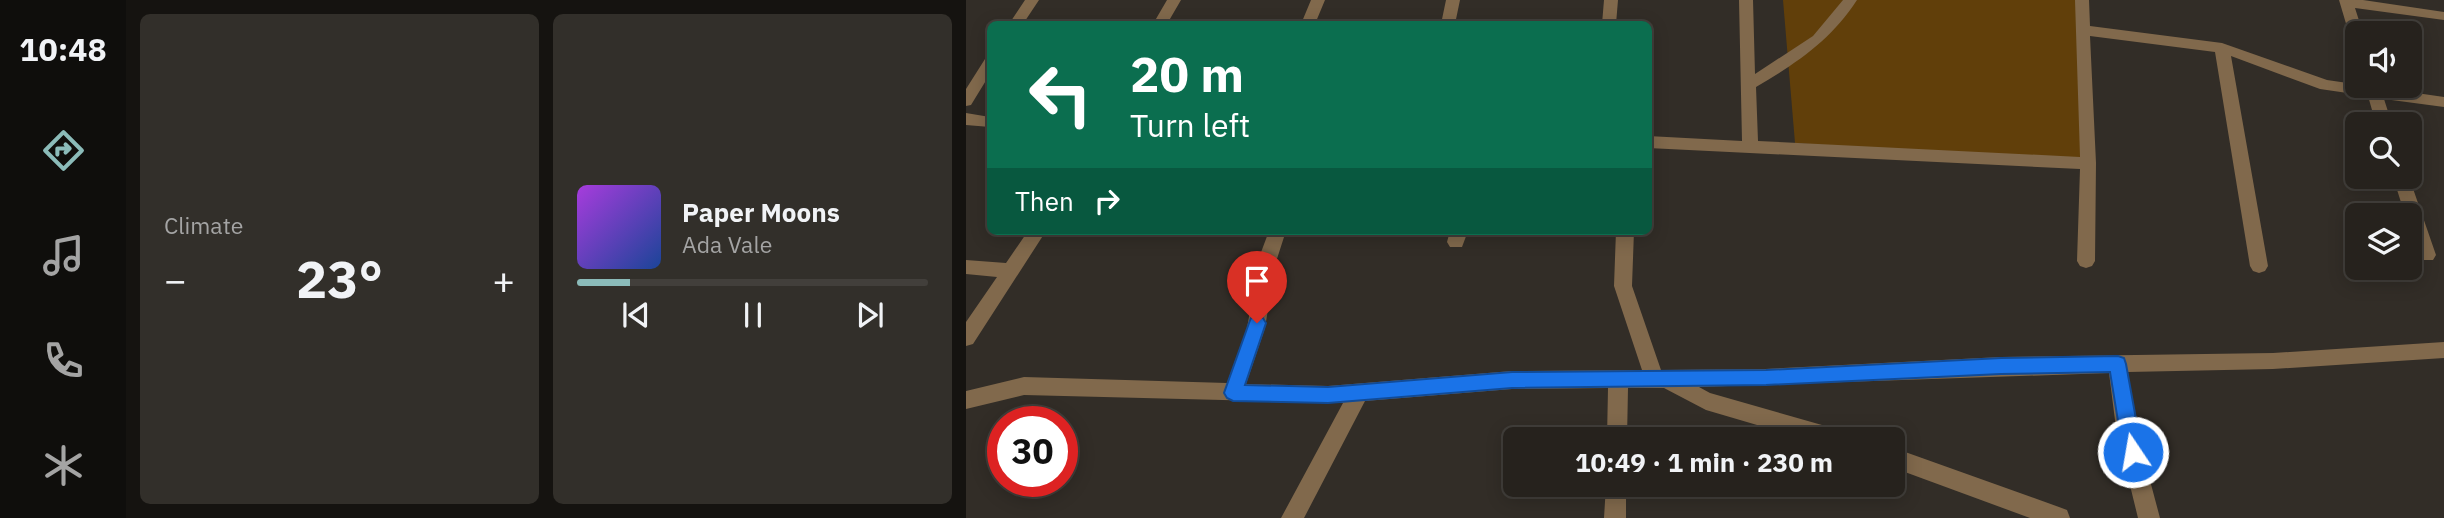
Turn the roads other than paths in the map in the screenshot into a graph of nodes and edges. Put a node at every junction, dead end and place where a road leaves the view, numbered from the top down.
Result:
1 (1032, 0) edge
2 (1174, 0) edge
3 (1318, 0) edge
4 (1453, 0) edge
5 (1611, 0) edge
6 (1746, 0) edge
7 (1850, 0) edge
8 (2082, 0) edge
9 (2346, 1) edge
10 (2444, 16) edge
11 (1018, 21) edge
12 (1162, 21) edge
13 (1309, 21) edge
14 (1449, 21) edge
15 (1609, 21) edge
16 (2352, 21) edge
17 (2083, 30) junction
18 (2222, 48) junction
19 (987, 68) edge
20 (1748, 85) junction
21 (2345, 87) edge
22 (2422, 98) edge
23 (966, 101) edge
24 (2444, 102) edge
25 (966, 119) edge
26 (987, 122) edge
27 (1652, 142) edge
28 (1750, 148) junction
29 (2088, 163) junction
30 (2406, 189) edge
31 (1034, 235) edge
32 (1276, 235) edge
33 (1625, 235) edge
34 (2427, 256) dead end
35 (2086, 261) dead end
36 (2259, 265) dead end
37 (966, 267) edge
38 (1011, 271) junction
39 (966, 338) edge
40 (2444, 349) edge
41 (2118, 364) junction
42 (1659, 378) junction
43 (1618, 379) junction
44 (1359, 392) junction
45 (1233, 393) junction
46 (966, 400) edge
47 (1617, 427) edge
48 (1795, 427) edge
49 (1905, 462) edge
50 (1616, 497) edge
51 (1292, 518) edge
52 (1615, 518) edge
53 (2059, 518) edge
54 (2149, 518) edge

1 - 11 street
2 - 12 street
3 - 13 street
4 - 14 street
5 - 15 street
6 - 20 street
7 - 20 street
8 - 17 street
9 - 10 street
9 - 16 street
17 - 18 street
17 - 29 street
18 - 21 street
18 - 36 street
19 - 23 street
20 - 28 street
22 - 24 street
25 - 26 street
27 - 28 street
28 - 29 street
29 - 35 street
30 - 34 street
31 - 38 street
32 - 45 street
33 - 42 street
37 - 38 street
38 - 39 street
40 - 41 street
41 - 42 street
41 - 54 street
42 - 43 street
42 - 48 street
43 - 44 street
43 - 47 street
44 - 45 street
44 - 51 street
45 - 46 street
49 - 53 street
50 - 52 street

